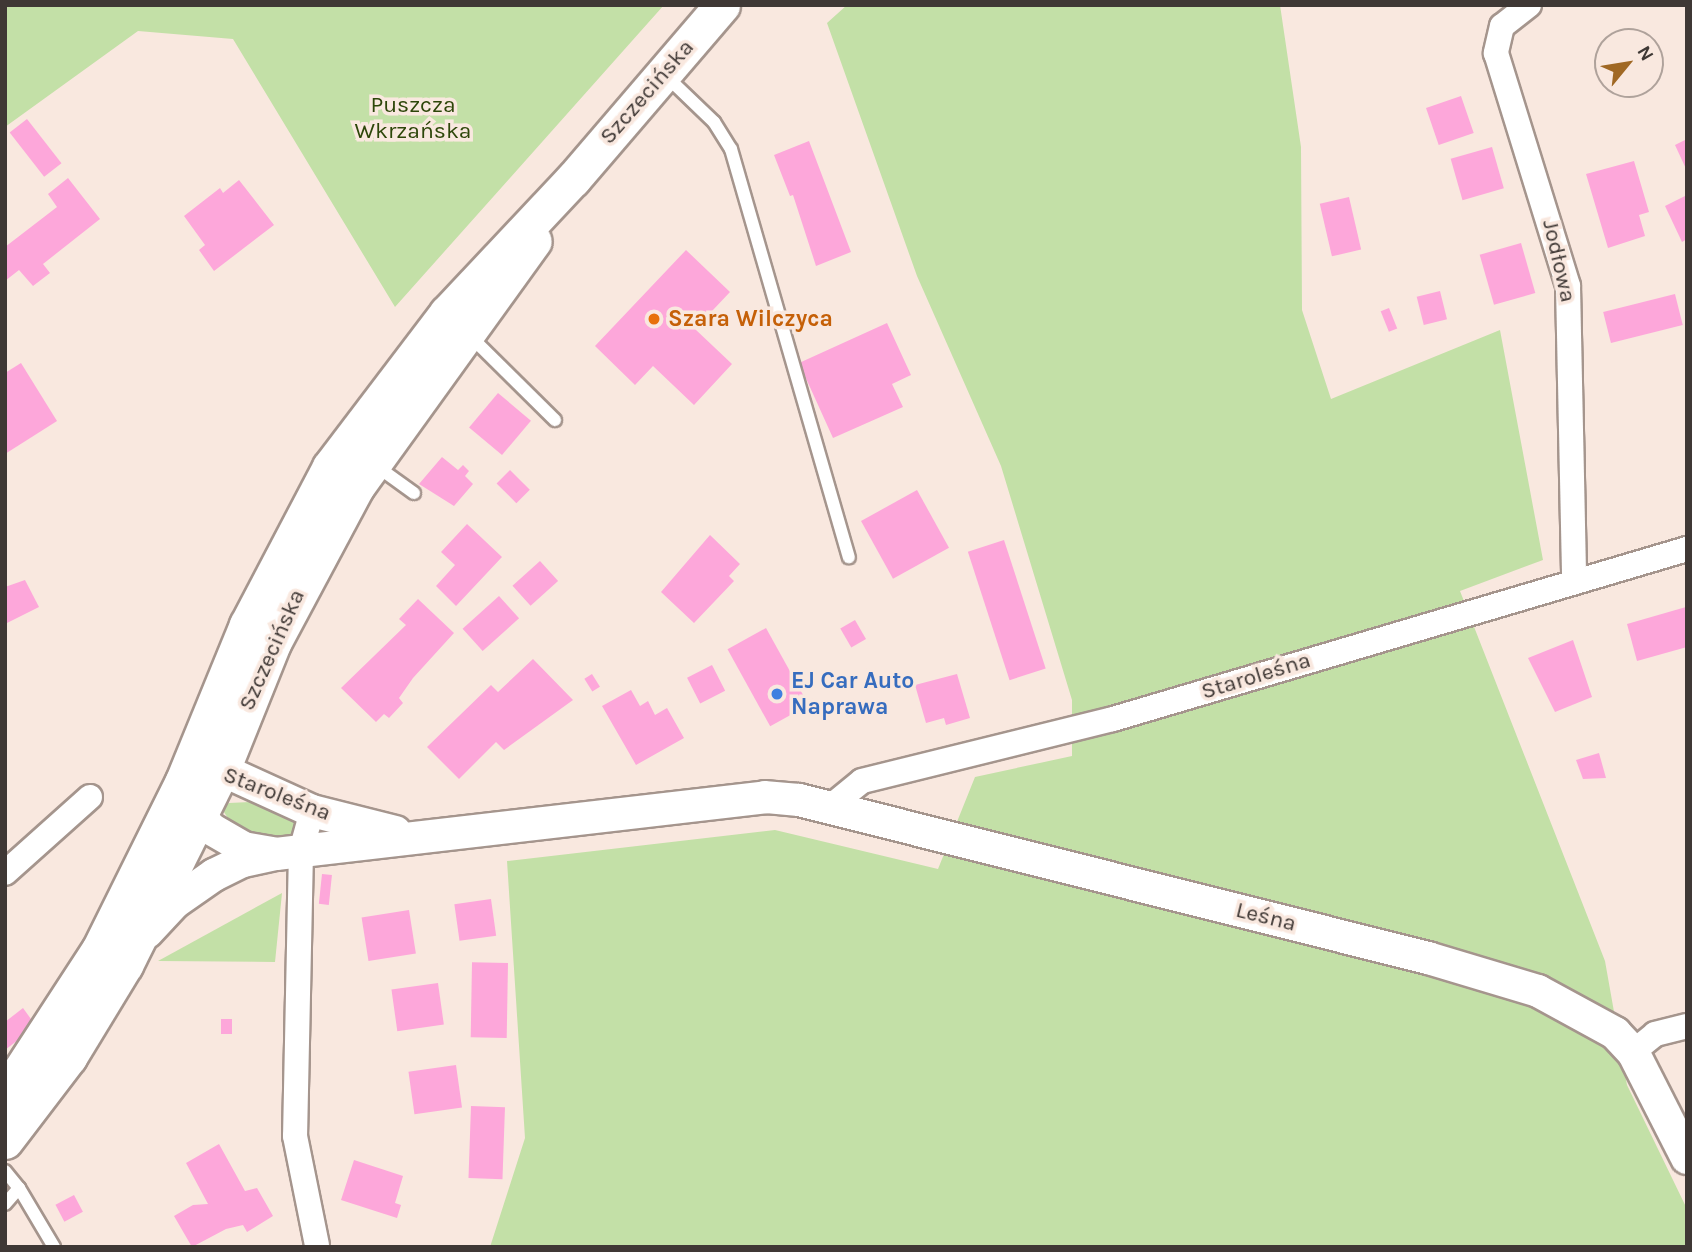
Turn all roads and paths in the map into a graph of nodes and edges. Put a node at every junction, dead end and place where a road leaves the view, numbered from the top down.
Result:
1 (722, 5) edge
2 (1529, 5) edge
3 (662, 73) junction
4 (457, 323) junction
5 (555, 420) dead end
6 (360, 454) junction
7 (414, 493) dead end
8 (1687, 549) edge
9 (849, 557) dead end
10 (1574, 582) junction
11 (222, 770) junction
12 (183, 781) junction
13 (90, 797) dead end
14 (765, 797) joint
15 (830, 807) junction
16 (312, 811) junction
17 (200, 816) junction
18 (416, 837) junction
19 (289, 853) junction
20 (5, 873) edge
21 (125, 965) junction
22 (1687, 1026) edge
23 (1633, 1052) junction
24 (5, 1094) edge
25 (5, 1141) edge
26 (1687, 1158) edge
27 (5, 1171) edge
28 (19, 1188) junction
29 (5, 1204) edge
30 (317, 1245) dead end
31 (54, 1247) edge

1 - 3 main road, Szczecińska
2 - 10 street, Jodłowa
3 - 4 main road, Szczecińska
3 - 9 lane
4 - 5 lane
4 - 6 main road, Szczecińska
6 - 7 lane
6 - 11 main road, Szczecińska
6 - 12 main road, Szczecińska
8 - 10 street, Staroleśna
10 - 15 street, Staroleśna
11 - 12 street, Staroleśna
11 - 16 street, Staroleśna
11 - 17 main road, Szczecińska
12 - 17 street, Staroleśna
12 - 24 main road, Szczecińska
13 - 20 street
14 - 15 street, Leśna
14 - 18 street, Staroleśna
15 - 23 street, Leśna
16 - 18 street, Staroleśna
16 - 19 street
17 - 19 street, Staroleśna
17 - 21 main road, Szczecińska
18 - 19 street, Staroleśna
19 - 21 street, Staroleśna
19 - 30 street
21 - 25 main road, Szczecińska
22 - 23 street
23 - 26 street, Leśna
27 - 28 lane
28 - 29 lane
28 - 31 lane

